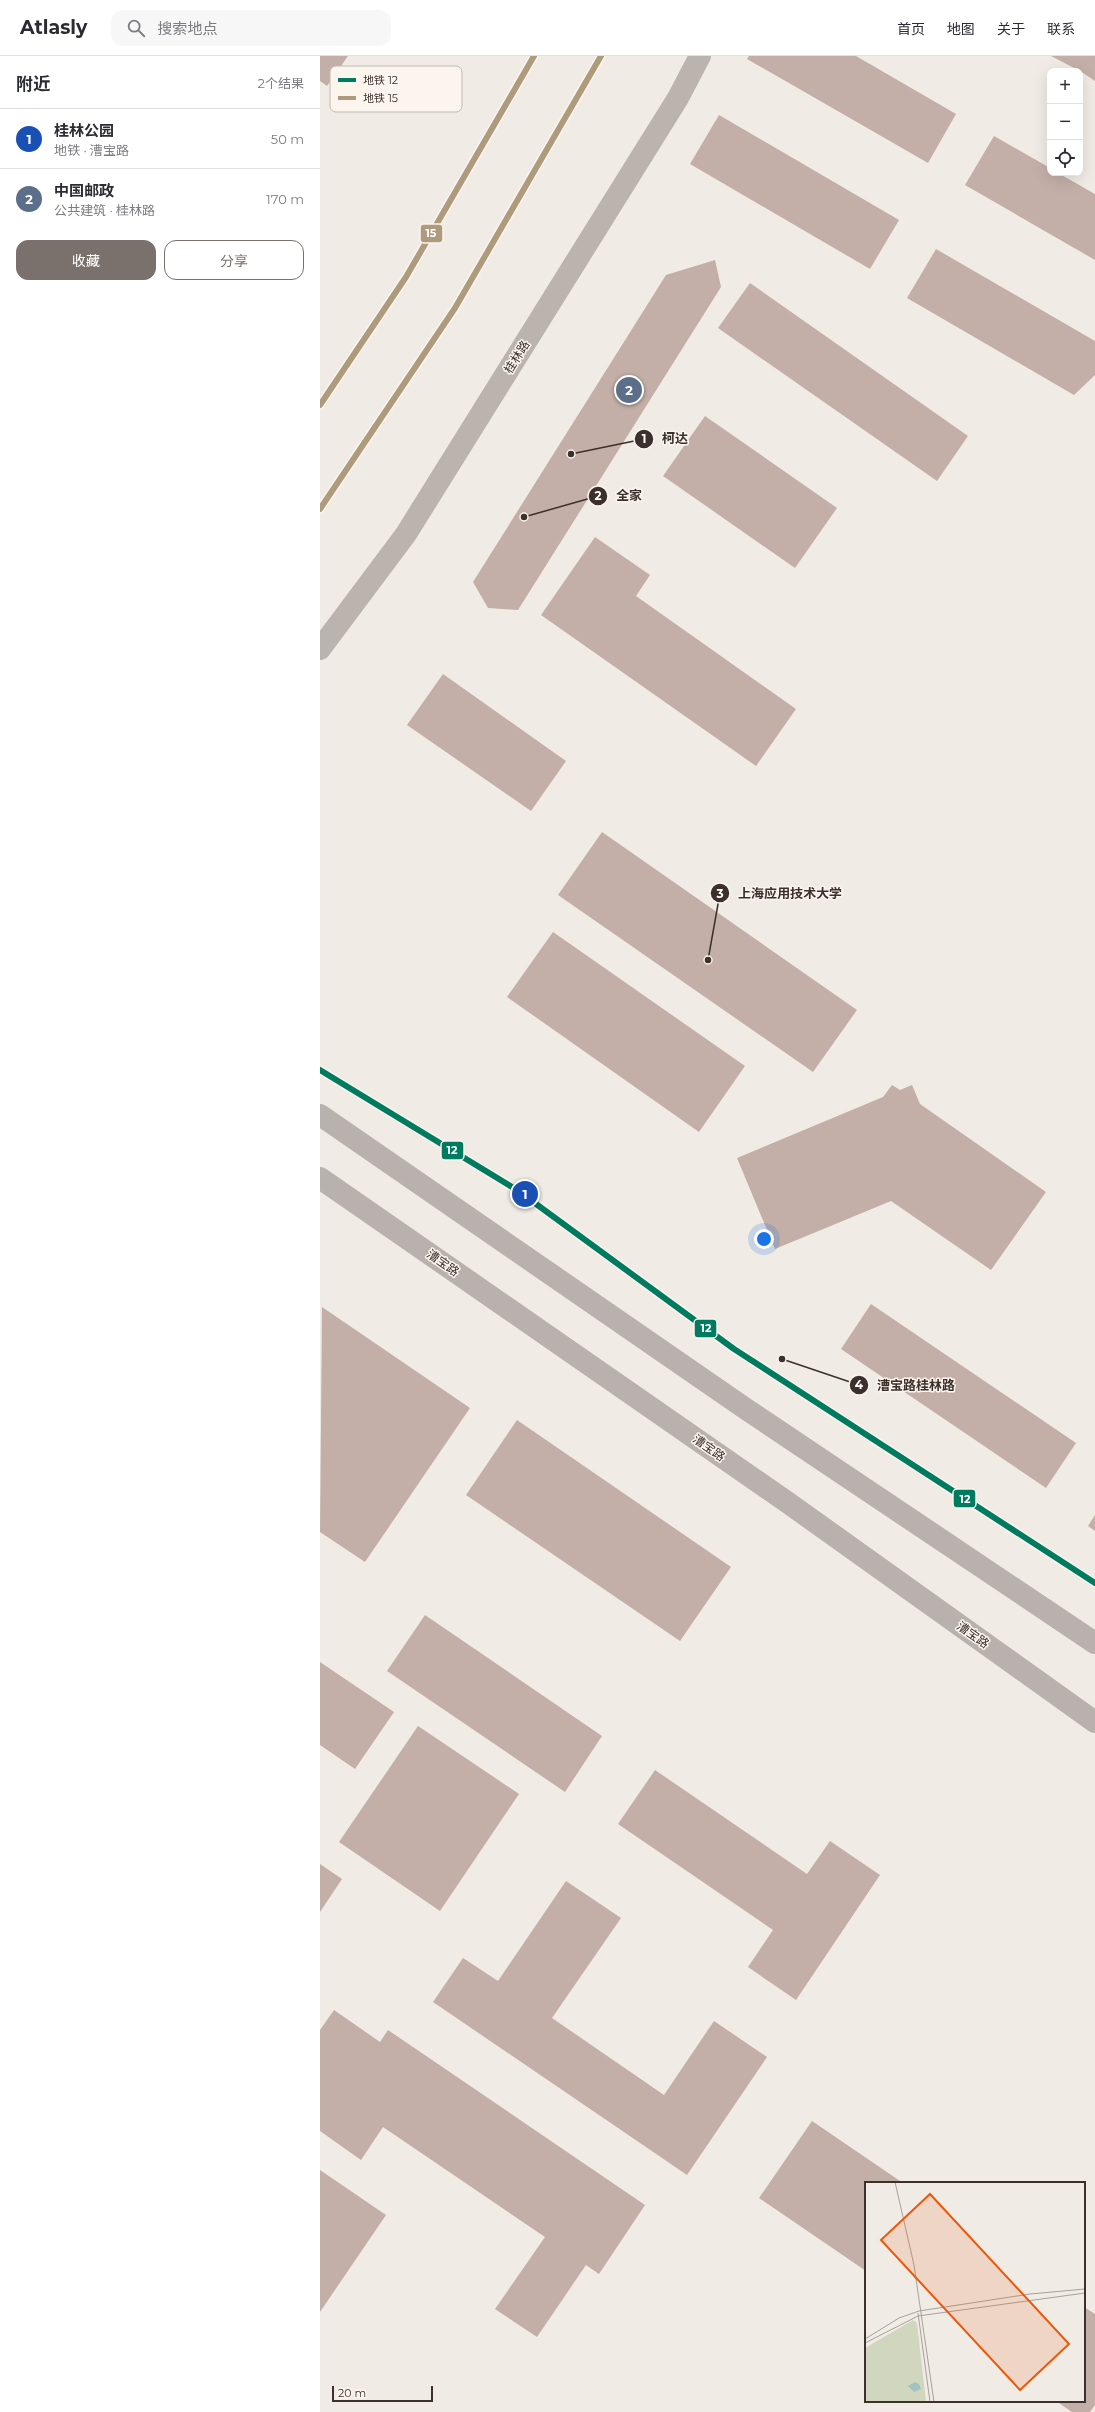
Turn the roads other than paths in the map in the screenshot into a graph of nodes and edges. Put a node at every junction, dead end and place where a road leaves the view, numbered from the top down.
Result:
1 (700, 56) edge
2 (320, 649) edge
3 (320, 1115) edge
4 (320, 1178) edge
5 (1095, 1643) edge
6 (1095, 1722) edge

1 - 2 main road, 桂林路
3 - 5 main road
4 - 6 main road, 漕宝路

